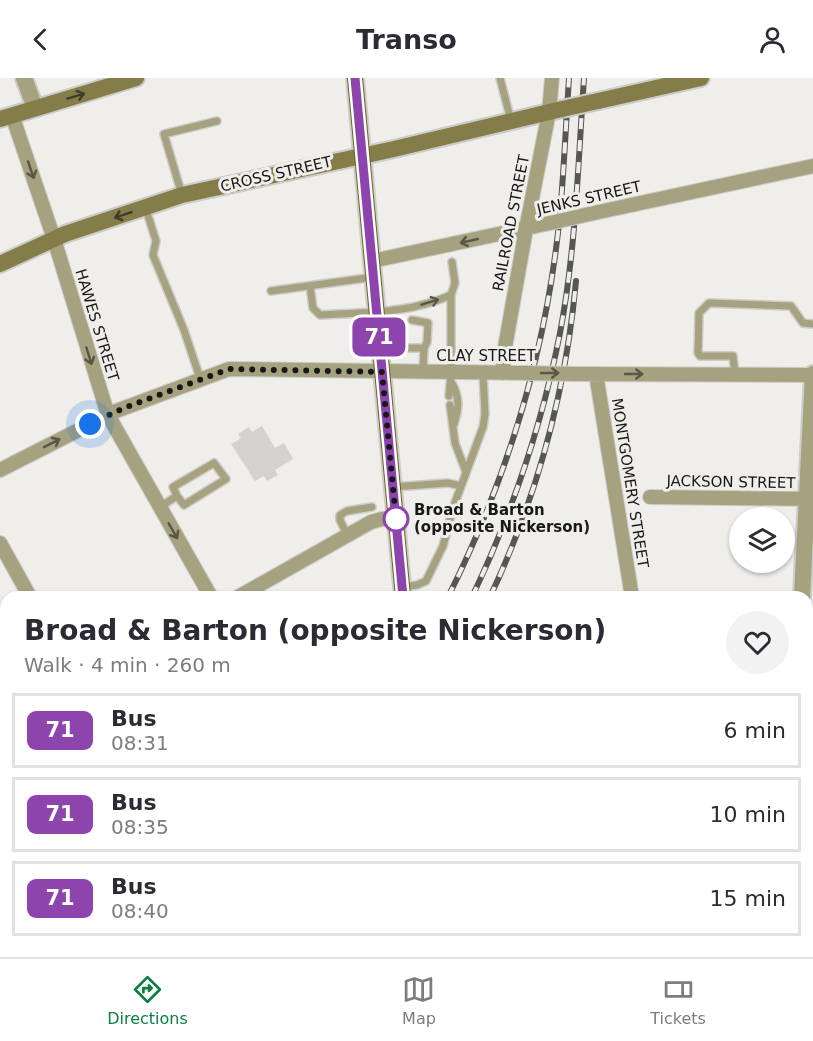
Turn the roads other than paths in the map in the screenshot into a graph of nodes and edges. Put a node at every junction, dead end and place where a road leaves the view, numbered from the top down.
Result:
1 (24, 78) edge
2 (136, 78) edge
3 (355, 78) edge
4 (500, 78) edge
5 (552, 78) edge
6 (699, 78) edge
7 (35, 108) junction
8 (555, 110) junction
9 (6, 117) edge
10 (511, 121) junction
11 (217, 122) dead end
12 (363, 155) junction
13 (813, 166) edge
14 (182, 195) junction
15 (146, 207) junction
16 (526, 229) junction
17 (54, 239) junction
18 (452, 262) dead end
19 (0, 264) edge
20 (373, 269) junction
21 (310, 286) junction
22 (271, 291) dead end
23 (451, 295) junction
24 (377, 311) junction
25 (412, 320) dead end
26 (813, 324) edge
27 (380, 348) junction
28 (424, 348) junction
29 (382, 372) junction
30 (423, 372) junction
31 (483, 373) junction
32 (503, 373) junction
33 (597, 374) junction
34 (735, 375) junction
35 (813, 375) edge
36 (200, 378) junction
37 (451, 378) junction
38 (449, 396) dead end
39 (450, 405) dead end
40 (108, 415) junction
41 (453, 426) junction
42 (0, 470) edge
43 (466, 472) junction
44 (461, 486) junction
45 (393, 487) junction
46 (177, 496) junction
47 (650, 497) dead end
48 (810, 499) edge
49 (160, 507) junction
50 (372, 507) dead end
51 (396, 518) junction
52 (347, 535) junction
53 (0, 543) edge
54 (27, 591) edge
55 (208, 591) edge
56 (249, 591) edge
57 (402, 591) edge
58 (404, 591) edge
59 (631, 591) edge
60 (802, 591) edge

1 - 7 street
7 -> 2 main road
3 - 12 main road
4 - 10 lane
5 - 8 street, RAILROAD STREET
6 - 8 main road, CROSS STREET, bridge
7 - 9 main road
8 - 10 main road, CROSS STREET
8 - 16 street, RAILROAD STREET
9 -> 17 street, HAWES STREET
10 - 12 main road, CROSS STREET
11 - 14 lane
12 - 14 main road, CROSS STREET
12 - 20 main road
13 - 16 street, JENKS STREET, bridge
14 - 15 main road, CROSS STREET
15 -> 17 main road, CROSS STREET
15 - 36 lane
16 -> 20 street, JENKS STREET
16 - 32 street, RAILROAD STREET
17 - 19 main road, CROSS STREET
17 -> 40 street, HAWES STREET
18 - 23 lane
20 - 21 lane
20 - 24 main road
21 - 22 lane
21 - 24 lane
24 -> 23 lane
23 - 37 lane
24 - 27 main road
25 - 28 lane
26 - 34 lane
27 - 28 lane
27 - 29 main road
28 - 30 lane
29 - 30 street, CLAY STREET
29 - 36 street, CLAY STREET
29 - 45 main road
30 - 37 street, CLAY STREET
31 - 32 street, CLAY STREET
31 - 37 street, CLAY STREET
31 - 43 lane
32 -> 33 street, CLAY STREET, bridge
33 -> 34 street, CLAY STREET
33 - 59 street, MONTGOMERY STREET
34 - 35 street, CLAY STREET
35 - 48 street
36 - 40 street, CLAY STREET
37 - 38 lane
37 - 41 lane
39 - 41 lane
42 -> 40 street, CLAY STREET
40 - 49 street, HAWES STREET
41 - 43 lane
43 - 44 lane
44 - 45 lane
44 - 58 lane
45 - 51 main road
46 - 46 lane
46 - 49 lane
47 - 48 street, JACKSON STREET
48 - 60 street
49 -> 55 street, HAWES STREET
50 - 52 lane
51 - 52 street
51 - 57 main road
52 - 56 street
53 - 54 street

